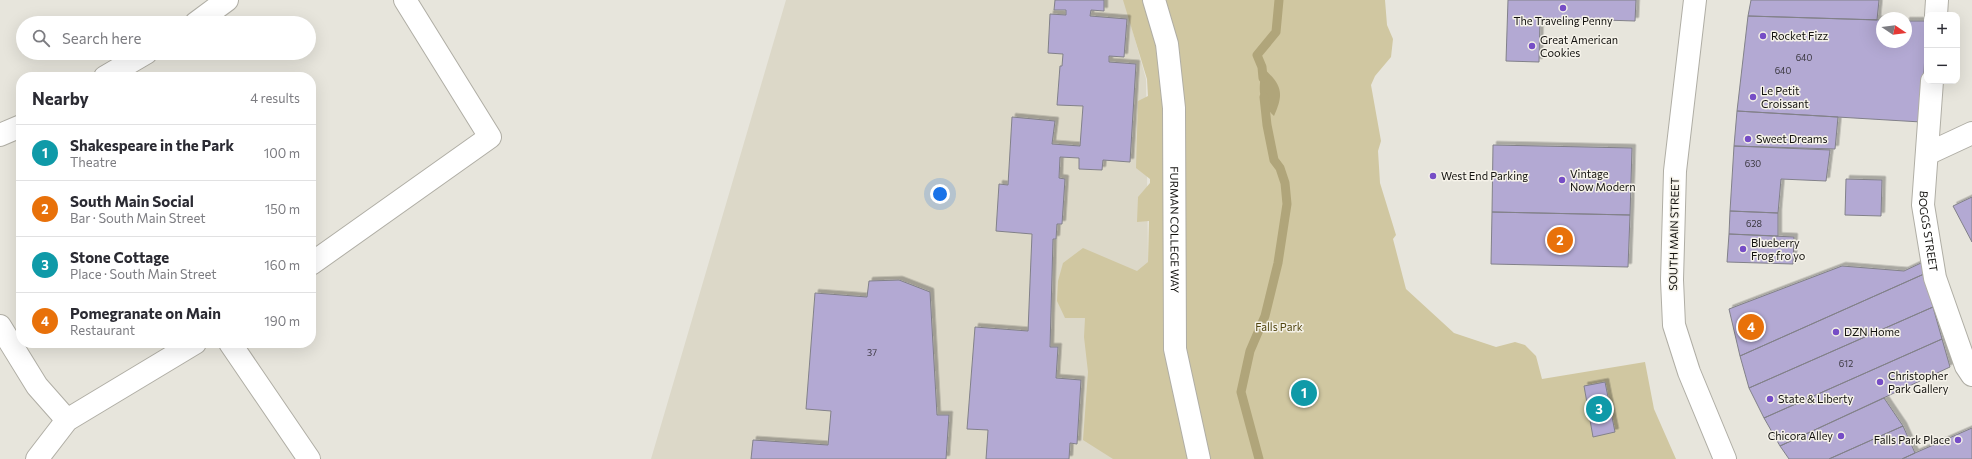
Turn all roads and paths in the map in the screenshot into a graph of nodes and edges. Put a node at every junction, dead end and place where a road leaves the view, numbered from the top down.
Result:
1 (228, 0) edge
2 (405, 0) edge
3 (1154, 0) edge
4 (1695, 0) edge
5 (1937, 0) edge
6 (1936, 12) edge
7 (206, 16) edge
8 (134, 60) edge
9 (114, 72) edge
10 (1932, 84) edge
11 (16, 128) edge
12 (1972, 133) edge
13 (0, 135) edge
14 (1927, 154) junction
15 (316, 260) edge
16 (0, 326) edge
17 (187, 348) edge
18 (233, 348) edge
19 (1972, 375) edge
20 (67, 420) junction
21 (37, 459) edge
22 (309, 459) edge
23 (1200, 459) edge
24 (1725, 459) edge

1 - 7 street
2 - 15 street
3 - 23 street, FURMAN COLLEGE WAY
4 - 24 street, SOUTH MAIN STREET
5 - 6 street
8 - 9 street
10 - 14 street, BOGGS STREET
11 - 13 street
12 - 14 street
14 - 19 street, BOGGS STREET
16 - 20 street
17 - 20 street
18 - 22 street
20 - 21 street

